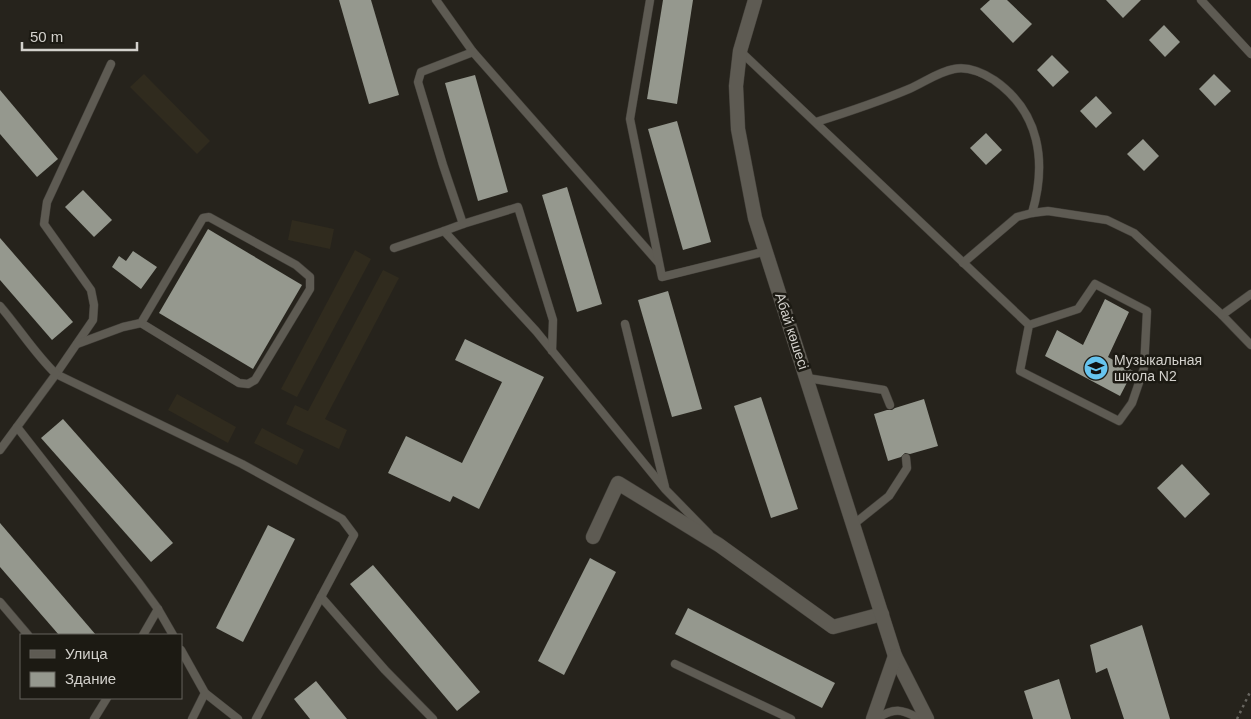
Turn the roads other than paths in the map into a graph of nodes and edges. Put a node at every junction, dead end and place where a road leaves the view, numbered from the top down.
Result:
1 (436, 0) edge
2 (650, 0) edge
3 (755, 0) edge
4 (1201, 0) edge
5 (740, 51) junction
6 (473, 52) junction
7 (1251, 54) edge
8 (111, 64) dead end
9 (816, 122) junction
10 (1032, 212) junction
11 (463, 224) junction
12 (444, 231) junction
13 (394, 248) dead end
14 (767, 251) junction
15 (659, 263) junction
16 (963, 263) junction
17 (1251, 294) edge
18 (0, 306) edge
19 (1222, 315) junction
20 (142, 323) junction
21 (625, 324) dead end
22 (1029, 325) junction
23 (77, 344) junction
24 (1251, 345) edge
25 (552, 351) junction
26 (56, 374) junction
27 (807, 378) junction
28 (890, 405) dead end
29 (17, 427) junction
30 (0, 450) edge
31 (906, 458) dead end
32 (665, 489) junction
33 (854, 524) junction
34 (594, 537) dead end
35 (719, 545) junction
36 (321, 597) junction
37 (0, 602) edge
38 (158, 609) junction
39 (882, 614) junction
40 (27, 634) edge
41 (144, 634) edge
42 (172, 634) edge
43 (182, 652) edge
44 (895, 656) junction
45 (675, 664) dead end
46 (205, 693) junction
47 (106, 699) edge
48 (94, 719) edge
49 (192, 719) edge
50 (238, 719) edge
51 (256, 719) edge
52 (432, 719) edge
53 (791, 719) edge
54 (875, 719) edge
55 (920, 719) edge
56 (927, 719) edge

1 - 6 lane
2 - 15 lane
3 - 5 street, Абай көшесі
4 - 7 lane
5 - 9 lane
5 - 14 street, Абай көшесі
6 - 11 lane
6 - 15 lane
8 - 23 lane
9 - 10 lane
9 - 16 lane
10 - 16 lane
10 - 19 lane
11 - 12 lane
11 - 25 lane
12 - 13 lane
12 - 25 lane
14 - 15 lane
14 - 27 street, Абай көшесі
16 - 22 lane
17 - 19 lane
18 - 26 lane
19 - 24 lane
20 - 20 lane
20 - 23 lane
21 - 32 lane
22 - 22 lane
23 - 26 lane
25 - 32 lane
26 - 29 lane
26 - 36 lane
27 - 28 lane
27 - 33 street, Абай көшесі
29 - 30 lane
29 - 38 lane
31 - 33 lane
32 - 35 lane
33 - 39 street, Абай көшесі
34 - 35 street
35 - 39 street
36 - 51 lane
36 - 52 lane
37 - 40 lane
38 - 41 lane
38 - 42 lane
39 - 44 street, Абай көшесі
43 - 46 lane
44 - 54 street
44 - 56 street, Абай көшесі
45 - 53 lane
46 - 49 lane
46 - 50 lane
47 - 48 lane
54 - 55 lane

